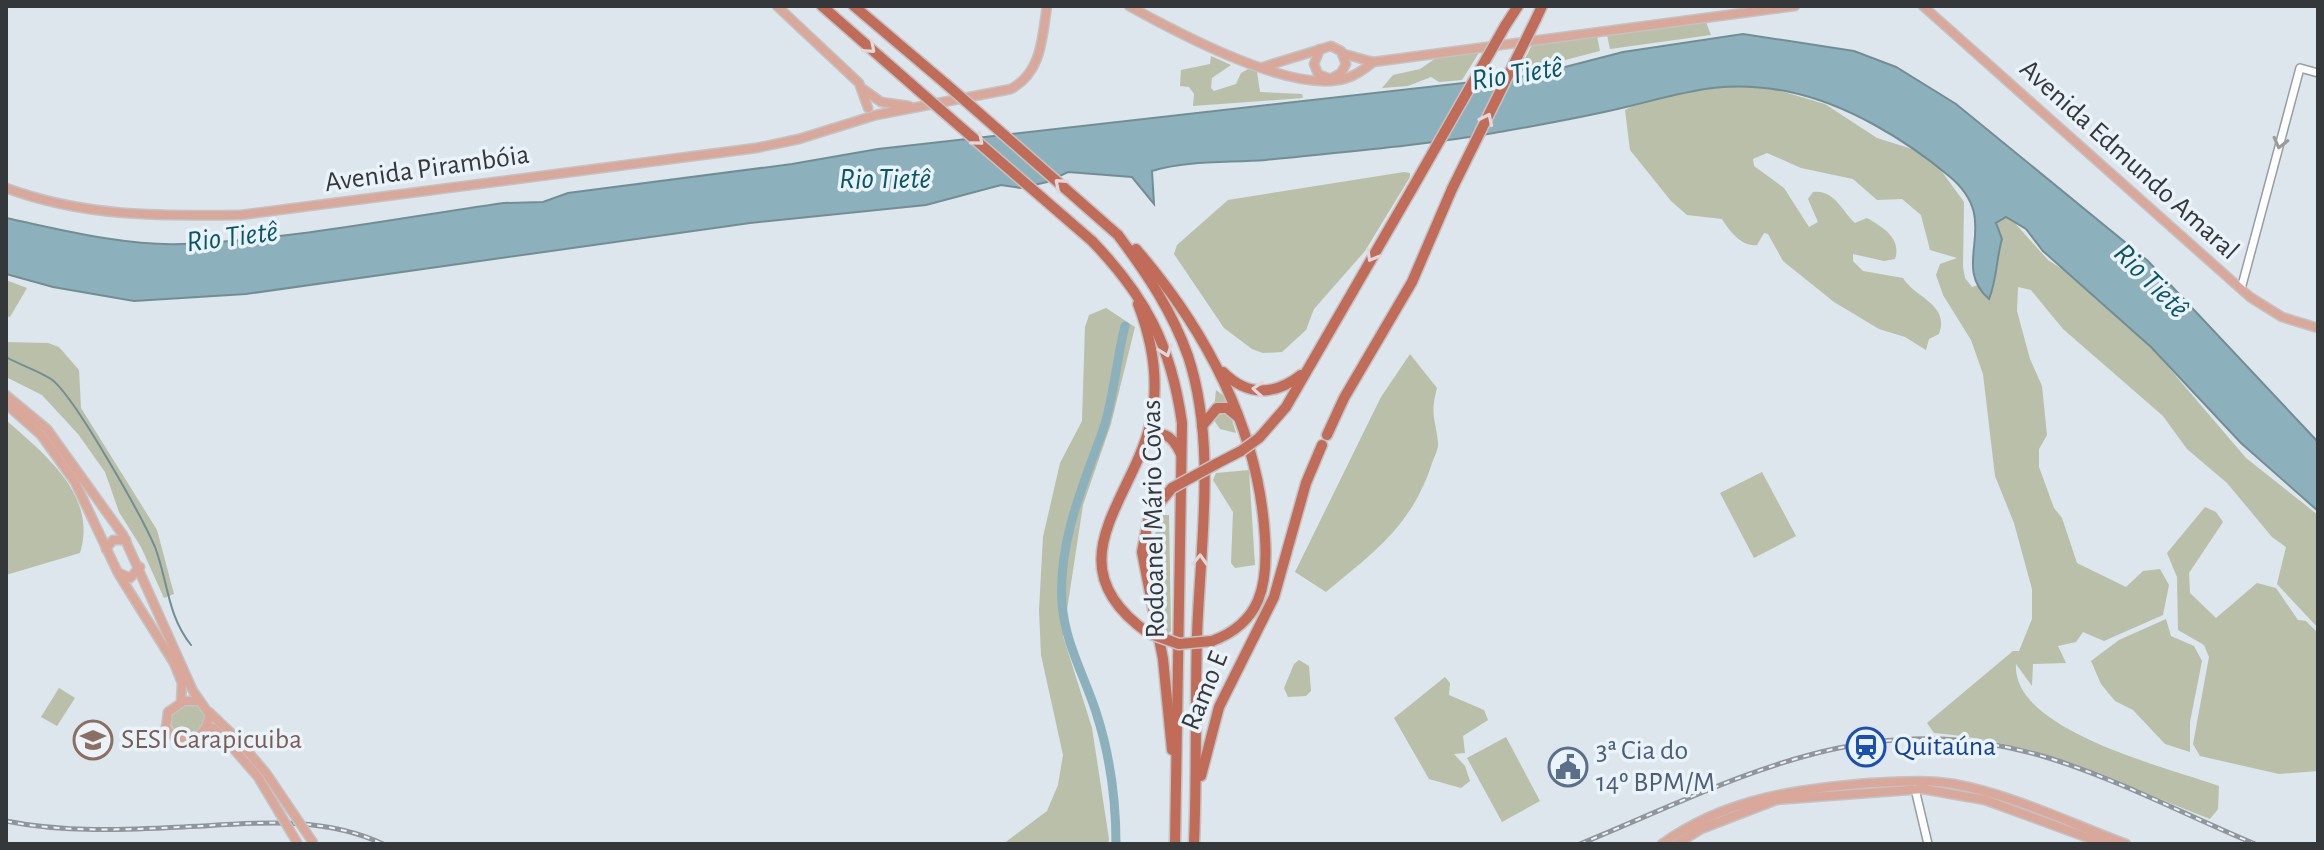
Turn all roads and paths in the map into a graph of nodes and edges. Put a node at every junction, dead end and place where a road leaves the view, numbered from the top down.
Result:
1 (777, 6) edge
2 (822, 6) edge
3 (854, 6) edge
4 (1047, 6) edge
5 (1129, 6) edge
6 (1516, 6) edge
7 (1542, 6) edge
8 (1795, 6) edge
9 (1923, 6) edge
10 (1320, 49) junction
11 (1344, 54) junction
12 (1287, 62) junction
13 (1373, 62) junction
14 (1263, 67) junction
15 (2318, 73) edge
16 (1293, 74) junction
17 (1330, 78) junction
18 (863, 89) junction
19 (881, 102) junction
20 (915, 107) junction
21 (876, 112) junction
22 (6, 188) edge
23 (1134, 251) junction
24 (1128, 280) junction
25 (2241, 289) junction
26 (2318, 328) edge
27 (1214, 363) junction
28 (1305, 371) junction
29 (6, 395) edge
30 (6, 404) edge
31 (1241, 420) junction
32 (1201, 428) junction
33 (1141, 450) junction
34 (1182, 456) junction
35 (126, 540) junction
36 (106, 549) junction
37 (140, 567) junction
38 (118, 573) junction
39 (198, 701) junction
40 (181, 702) junction
41 (208, 711) junction
42 (207, 728) junction
43 (234, 743) junction
44 (1915, 789) junction
45 (1196, 802) junction
46 (1177, 804) junction
47 (2061, 820) junction
48 (2050, 824) junction
49 (298, 844) edge
50 (314, 844) edge
51 (1175, 844) edge
52 (1194, 844) edge
53 (1662, 844) edge
54 (1677, 844) edge
55 (1928, 844) edge
56 (2105, 844) edge
57 (2126, 844) edge

1 - 18 main road
2 -> 24 highway, Rodoanel Mário Covas, bridge
23 -> 3 highway, bridge
4 - 20 main road
5 - 14 main road
6 -> 28 highway, bridge
45 -> 7 highway, Ramo E, bridge
8 - 13 main road
9 - 25 main road, Avenida Edmundo Amaral
10 - 11 main road
10 - 12 main road
10 - 17 main road
11 - 13 main road
11 - 17 main road
12 - 14 main road
12 - 16 main road
13 - 17 main road
14 - 16 main road
15 -> 25 street
16 - 17 main road
18 - 19 main road
18 - 21 main road
19 - 20 main road
19 - 21 main road, Avenida Pirambóia
19 - 21 main road
20 - 21 main road
21 - 22 main road, Avenida Pirambóia
23 - 27 highway
23 - 32 highway, Rodoanel Mário Covas
24 - 33 highway
24 -> 34 highway, Rodoanel Mário Covas
25 - 26 main road, Avenida Edmundo Amaral
28 -> 27 highway
27 - 31 highway
28 - 46 highway, bridge
29 - 35 main road
30 - 36 main road
31 - 32 highway
31 - 33 highway, bridge
45 -> 32 highway, Rodoanel Mário Covas
33 - 34 highway
34 - 46 highway, Rodoanel Mário Covas
35 - 36 main road
35 - 37 main road
36 - 38 main road
37 - 38 main road
37 - 39 main road
38 - 40 main road
39 - 40 main road
39 - 41 main road
40 - 42 main road
41 - 42 main road
41 - 43 main road
42 - 43 main road
43 - 49 main road, bridge
43 - 50 main road, bridge
44 - 48 main road
44 - 54 main road
44 - 55 street
45 - 52 highway, Rodoanel Mário Covas
46 - 51 highway, Rodoanel Mário Covas
47 - 48 main road
47 - 53 main road
47 - 57 main road
48 - 56 main road

